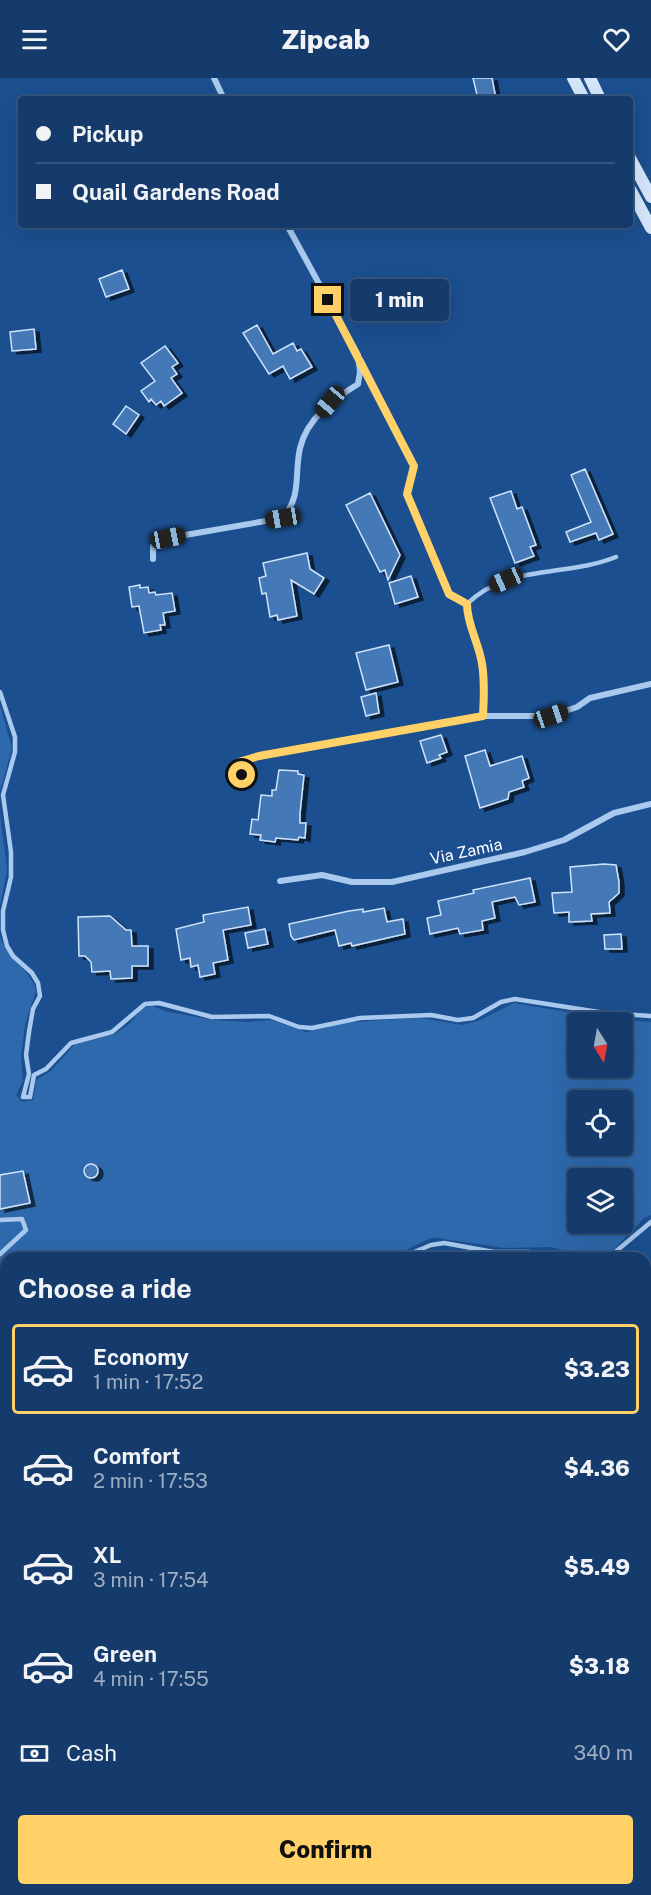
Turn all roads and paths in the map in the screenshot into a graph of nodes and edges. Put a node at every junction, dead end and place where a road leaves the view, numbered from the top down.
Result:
1 (214, 78) edge
2 (573, 78) edge
3 (590, 78) edge
4 (223, 96) edge
5 (582, 96) edge
6 (599, 96) edge
7 (633, 164) edge
8 (633, 195) edge
9 (651, 197) edge
10 (289, 228) edge
11 (651, 228) edge
12 (358, 355) junction
13 (616, 557) dead end
14 (153, 559) dead end
15 (467, 604) junction
16 (651, 684) edge
17 (0, 692) edge
18 (483, 716) junction
19 (242, 775) dead end
20 (651, 804) edge
21 (280, 881) dead end
22 (651, 1016) edge
23 (0, 1220) edge
24 (651, 1222) edge
25 (2, 1252) edge
26 (414, 1252) edge
27 (494, 1252) edge
28 (494, 1252) edge
29 (529, 1252) edge
30 (615, 1252) edge

1 - 4 street
2 - 5 main road
3 - 6 main road
7 - 9 main road
8 - 11 main road
10 - 12 street
12 - 14 street
12 - 15 street
13 - 15 lane
15 - 18 lane
16 - 18 street
17 - 22 lane
18 - 19 street
20 - 21 street, Via Zamia
23 - 25 lane
24 - 30 lane
26 - 28 lane
27 - 29 lane

